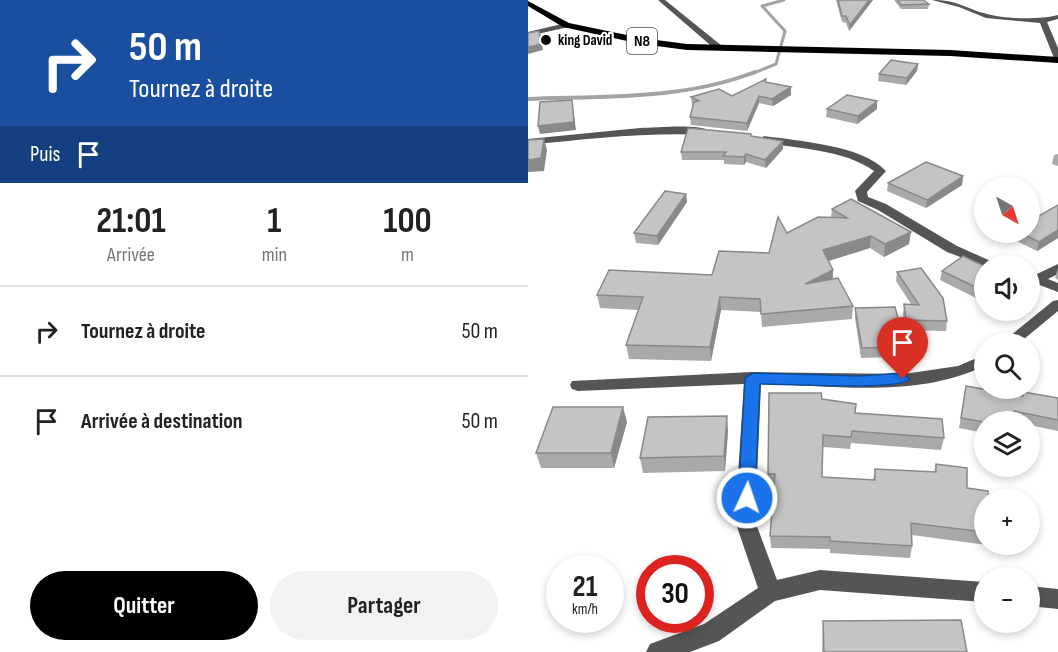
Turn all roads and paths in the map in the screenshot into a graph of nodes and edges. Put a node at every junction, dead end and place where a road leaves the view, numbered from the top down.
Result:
1 (661, 0) edge
2 (935, 0) edge
3 (528, 3) edge
4 (533, 9) edge
5 (1058, 20) edge
6 (1043, 21) junction
7 (566, 25) junction
8 (528, 34) edge
9 (719, 48) junction
10 (1058, 58) edge
11 (722, 134) edge
12 (756, 137) edge
13 (528, 142) edge
14 (974, 258) edge
15 (1058, 268) edge
16 (1040, 276) edge
17 (1040, 280) edge
18 (1058, 288) edge
19 (1058, 304) edge
20 (1020, 333) edge
21 (974, 366) edge
22 (753, 378) junction
23 (578, 385) dead end
24 (974, 591) edge
25 (770, 592) junction
26 (1040, 597) edge
27 (1058, 599) edge
28 (658, 652) edge

1 - 9 street
2 - 6 street
3 - 4 highway, N8
4 - 7 highway, N8
5 - 6 street
6 - 10 street
7 - 8 street
7 - 9 highway, N8
9 - 10 highway, N8
11 - 13 street
12 - 14 street
15 - 16 street
17 - 18 street
19 - 20 street
21 - 22 street
22 - 23 street
22 - 25 street
24 - 25 street
25 - 28 street
26 - 27 street

